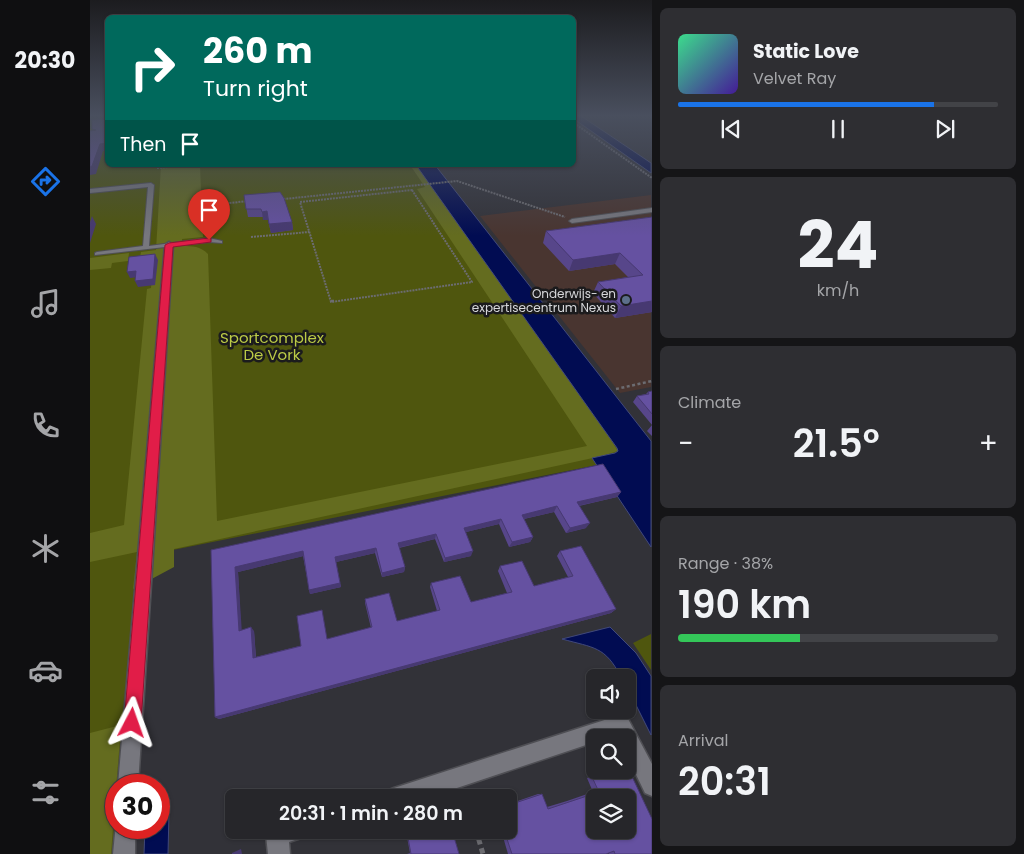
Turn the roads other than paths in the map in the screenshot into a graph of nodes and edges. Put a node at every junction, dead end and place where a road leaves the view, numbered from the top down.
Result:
1 (90, 191) edge
2 (652, 210) edge
3 (572, 221) road end
4 (220, 242) dead end
5 (169, 245) junction
6 (146, 248) junction
7 (97, 254) dead end
8 (605, 729) edge
9 (622, 729) edge
10 (586, 735) edge
11 (636, 755) edge
12 (129, 774) edge
13 (652, 786) edge
14 (421, 789) edge
15 (125, 839) edge
16 (277, 839) edge
17 (124, 854) edge
18 (279, 854) edge

1 - 6 lane
2 - 3 lane
4 - 5 lane
5 - 6 lane
5 - 12 street
6 - 7 lane
8 - 9 street
10 - 14 street
11 - 13 street
15 - 17 street
16 - 18 street

